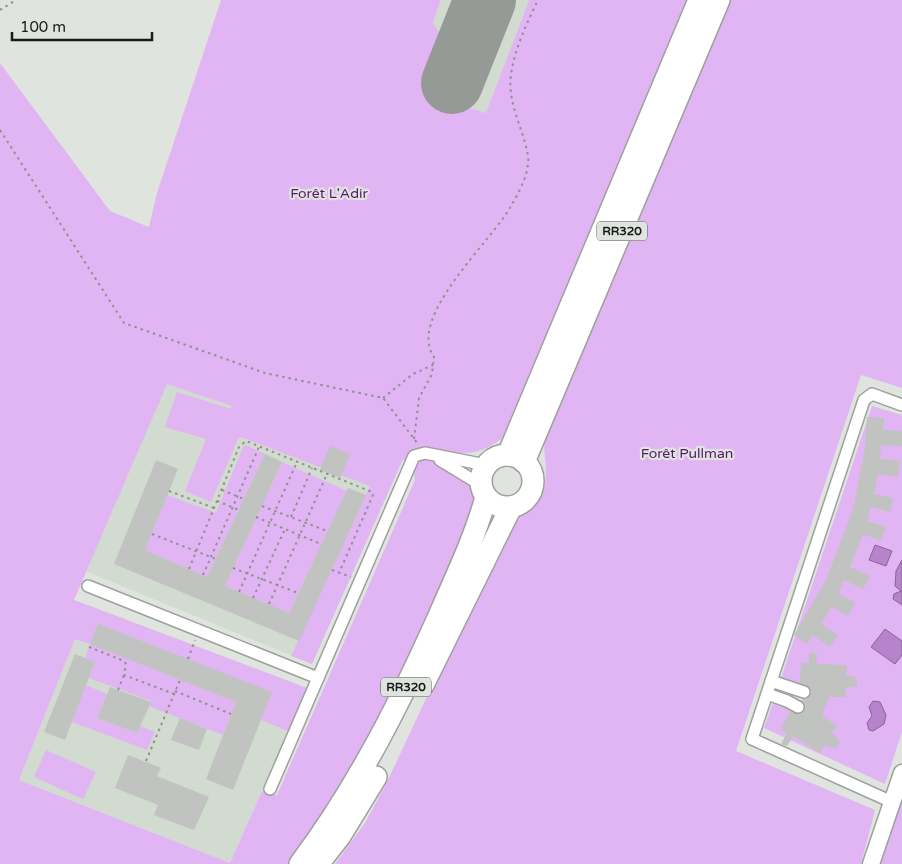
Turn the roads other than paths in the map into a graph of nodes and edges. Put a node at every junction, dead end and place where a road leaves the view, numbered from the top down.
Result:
1 (699, 0) edge
2 (719, 0) edge
3 (902, 405) edge
4 (430, 455) junction
5 (516, 458) junction
6 (485, 482) junction
7 (511, 507) junction
8 (88, 586) dead end
9 (318, 678) junction
10 (771, 682) junction
11 (767, 694) junction
12 (902, 773) edge
13 (270, 789) dead end
14 (892, 802) junction
15 (300, 864) edge
16 (318, 864) edge
17 (871, 864) edge

1 - 5 highway, RR320
2 - 5 highway, RR320
3 - 10 street
4 - 6 street
4 - 6 street
4 - 9 street
5 - 6 highway
5 - 7 highway, RR320
6 - 7 highway
6 - 15 highway, RR320
7 - 16 highway, RR320
8 - 9 street
9 - 13 street
10 - 11 street
10 - 11 street
11 - 14 street
12 - 14 street
14 - 17 street

